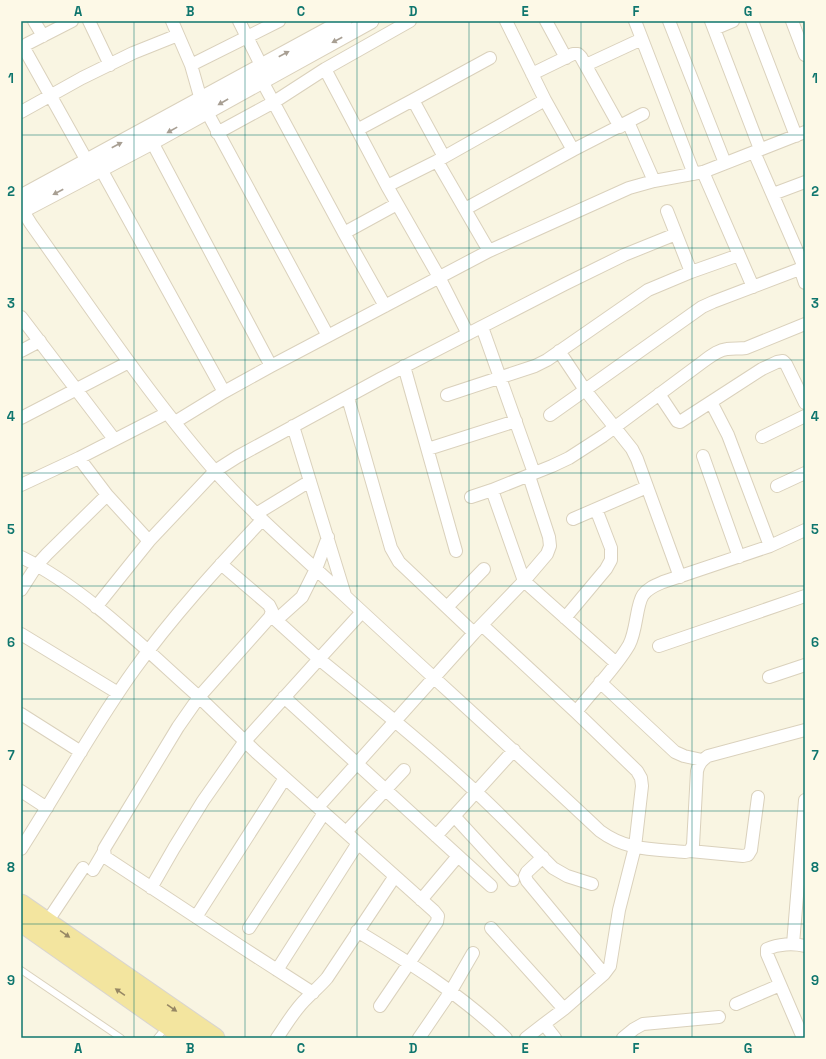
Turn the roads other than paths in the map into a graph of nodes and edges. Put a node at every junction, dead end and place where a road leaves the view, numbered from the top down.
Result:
1 (34, 21) edge
2 (72, 21) edge
3 (89, 21) edge
4 (172, 21) edge
5 (239, 21) edge
6 (279, 21) edge
7 (344, 21) edge
8 (371, 21) edge
9 (410, 21) edge
10 (546, 21) edge
11 (635, 21) edge
12 (669, 21) edge
13 (733, 21) edge
14 (752, 21) edge
15 (792, 21) edge
16 (512, 23) edge
17 (712, 25) edge
18 (178, 35) junction
19 (43, 36) junction
20 (247, 37) junction
21 (642, 39) junction
22 (805, 55) edge
23 (308, 56) junction
24 (490, 58) dead end
25 (566, 58) junction
26 (25, 60) edge
27 (110, 64) junction
28 (191, 64) junction
29 (586, 66) junction
30 (321, 72) junction
31 (532, 74) junction
32 (263, 75) junction
33 (50, 95) junction
34 (413, 100) junction
35 (545, 100) junction
36 (274, 102) junction
37 (204, 106) junction
38 (21, 112) edge
39 (643, 114) dead end
40 (624, 124) junction
41 (357, 130) junction
42 (217, 133) junction
43 (800, 134) edge
44 (152, 142) junction
45 (573, 150) junction
46 (757, 150) junction
47 (440, 159) junction
48 (94, 162) junction
49 (725, 163) junction
50 (699, 173) junction
51 (654, 181) junction
52 (805, 182) edge
53 (387, 186) junction
54 (773, 194) junction
55 (397, 204) junction
56 (21, 207) edge
57 (465, 209) junction
58 (667, 211) dead end
59 (344, 233) junction
60 (676, 234) junction
61 (489, 251) junction
62 (739, 255) junction
63 (803, 267) edge
64 (691, 272) junction
65 (439, 277) junction
66 (805, 283) edge
67 (753, 286) junction
68 (385, 306) junction
69 (21, 317) edge
70 (805, 324) edge
71 (482, 327) junction
72 (468, 334) junction
73 (328, 336) junction
74 (40, 341) junction
75 (21, 351) edge
76 (559, 351) junction
77 (129, 362) junction
78 (271, 366) junction
79 (404, 366) junction
80 (501, 378) junction
81 (77, 389) junction
82 (585, 390) junction
83 (224, 392) junction
84 (659, 394) junction
85 (447, 395) dead end
86 (348, 398) junction
87 (711, 402) junction
88 (805, 403) edge
89 (550, 415) dead end
90 (805, 416) edge
91 (171, 417) junction
92 (21, 418) edge
93 (516, 422) junction
94 (293, 426) junction
95 (614, 427) junction
96 (762, 437) dead end
97 (114, 439) junction
98 (428, 449) junction
99 (703, 456) dead end
100 (79, 458) junction
101 (215, 471) junction
102 (805, 473) edge
103 (531, 474) junction
104 (310, 481) junction
105 (21, 485) edge
106 (777, 486) dead end
107 (647, 487) junction
108 (492, 490) junction
109 (107, 495) junction
110 (471, 497) dead end
111 (596, 509) junction
112 (259, 517) junction
113 (573, 519) dead end
114 (805, 530) edge
115 (328, 537) junction
116 (149, 541) junction
117 (770, 546) junction
118 (456, 551) dead end
119 (21, 557) edge
120 (739, 557) junction
121 (221, 564) junction
122 (37, 565) junction
123 (316, 569) junction
124 (484, 569) dead end
125 (680, 577) junction
126 (524, 581) junction
127 (21, 590) edge
128 (345, 596) junction
129 (805, 596) edge
130 (96, 607) junction
131 (447, 607) junction
132 (362, 612) junction
133 (565, 618) junction
134 (478, 629) junction
135 (21, 634) edge
136 (659, 646) dead end
137 (148, 652) junction
138 (319, 659) junction
139 (616, 663) junction
140 (805, 665) edge
141 (434, 678) junction
142 (769, 678) dead end
143 (600, 682) junction
144 (118, 693) junction
145 (199, 697) junction
146 (284, 697) junction
147 (576, 712) junction
148 (21, 714) edge
149 (395, 720) junction
150 (805, 730) edge
151 (244, 740) junction
152 (514, 750) junction
153 (81, 752) junction
154 (702, 760) junction
155 (356, 764) junction
156 (404, 770) dead end
157 (285, 778) junction
158 (385, 790) junction
159 (21, 791) edge
160 (475, 792) junction
161 (758, 797) dead end
162 (805, 800) edge
163 (47, 808) junction
164 (321, 810) junction
165 (454, 816) junction
166 (346, 832) junction
167 (436, 836) junction
168 (358, 843) junction
169 (634, 847) junction
170 (21, 849) edge
171 (690, 851) junction
172 (103, 853) junction
173 (458, 856) junction
174 (543, 857) junction
175 (395, 876) junction
176 (513, 880) dead end
177 (592, 884) dead end
178 (491, 886) dead end
179 (151, 888) junction
180 (421, 900) junction
181 (21, 904) edge
182 (196, 917) junction
183 (21, 922) edge
184 (47, 922) junction
185 (249, 928) dead end
186 (491, 928) dead end
187 (357, 931) junction
188 (793, 944) junction
189 (805, 946) edge
190 (473, 953) dead end
191 (408, 962) junction
192 (21, 970) edge
193 (277, 970) junction
194 (604, 974) junction
195 (780, 985) junction
196 (451, 991) junction
197 (313, 993) junction
198 (736, 1004) dead end
199 (380, 1006) dead end
200 (564, 1009) junction
201 (719, 1017) dead end
202 (544, 1024) junction
203 (162, 1032) edge
204 (121, 1038) edge
205 (186, 1038) edge
206 (215, 1038) edge
207 (277, 1038) edge
208 (419, 1038) edge
209 (506, 1038) edge
210 (526, 1038) edge
211 (555, 1038) edge
212 (623, 1038) edge
213 (803, 1038) edge

1 - 19 street
2 - 19 street
3 - 27 street
4 - 18 street
5 - 20 street
6 - 20 street
32 -> 7 street
8 -> 23 street
9 - 30 street
10 - 25 street
11 - 21 street
12 - 49 street
13 - 17 street
14 - 43 street
15 - 22 street
16 - 31 street
17 - 46 street
18 - 27 street
18 - 28 street
19 - 26 street
20 - 28 street
20 - 32 street
21 - 29 street
21 - 50 street
23 - 30 street
23 - 32 street
24 - 34 street
25 - 29 street
25 - 31 street
26 - 33 street
27 - 33 street
28 - 37 street
29 - 40 street
30 - 36 street
30 - 41 street
31 - 35 street
32 - 36 street
32 - 37 street
33 - 38 street
33 - 48 street
34 - 41 street
34 - 47 street
35 - 45 street
35 - 47 street
36 - 42 street
36 - 59 street
37 - 42 street
37 -> 44 street
48 -> 37 street
39 - 40 street
40 - 45 street
40 - 51 street
41 - 53 street
42 - 73 street
43 - 46 street
44 - 48 street
44 - 78 street
45 - 57 street
46 - 49 street
46 - 54 street
47 - 53 street
47 - 57 street
48 - 56 street
48 - 83 street
49 - 50 street
50 - 51 street
50 - 62 street
51 - 61 street
52 - 54 street
53 - 55 street
54 - 63 street
55 - 59 street
55 - 65 street
56 - 77 street
57 - 61 street
58 - 60 street
59 - 68 street
60 - 64 street
60 - 71 street
61 - 65 street
62 - 64 street
62 - 67 street
63 - 66 street
63 - 67 street
64 - 76 street
65 - 68 street
65 - 72 street
67 - 82 street
68 - 73 street
69 - 74 street
70 - 84 street
71 - 72 street
71 - 80 street
72 - 79 street
73 - 78 street
74 - 75 street
74 - 81 street
76 - 80 street
76 - 82 street
77 - 81 street
77 - 91 street
78 - 83 street
79 - 86 street
79 - 98 street
80 - 85 street
80 - 93 street
81 - 92 street
81 - 97 street
82 - 89 street
82 - 95 street
83 - 91 street
84 - 87 street
84 - 95 street
86 - 94 street
86 - 131 street
87 - 88 street
87 - 117 street
90 - 96 street
91 - 97 street
91 - 101 street
93 - 98 street
93 - 103 street
94 - 101 street
94 - 104 street
95 - 103 street
95 - 107 street
97 - 100 street
98 - 118 street
99 - 120 street
100 - 105 street
100 - 109 street
101 - 112 street
101 - 116 street
102 - 106 street
103 - 108 street
103 - 126 street
104 - 112 street
104 - 115 street
107 - 111 street
107 - 125 street
108 - 110 street
108 - 126 street
109 - 116 street
109 - 122 street
111 - 113 street
111 - 133 street
112 - 121 street
112 - 123 street
114 - 117 street
115 - 123 street
115 - 128 street
116 - 130 street
117 - 120 street
119 - 122 street
120 - 125 street
121 - 137 street
121 - 145 street
122 - 127 street
122 - 130 street
123 - 128 street
123 - 138 street
124 - 131 street
125 - 139 street
126 - 133 street
126 - 134 street
128 - 132 street
129 - 136 street
130 - 137 street
131 - 134 street
132 - 138 street
132 - 141 street
133 - 139 street
134 - 141 street
134 - 147 street
135 - 144 street
137 - 144 street
137 - 145 street
138 - 146 street
138 - 149 street
139 - 143 street
140 - 142 street
141 - 149 street
141 - 152 street
143 - 147 street
143 - 154 street
144 - 153 street
145 - 151 street
145 - 172 street
146 - 151 street
146 - 155 street
147 - 169 street
148 - 153 street
149 - 155 street
149 - 160 street
150 - 154 street
151 - 157 street
151 - 179 street
152 - 160 street
152 - 169 street
153 - 163 street
154 - 171 street
155 - 158 street
155 - 164 street
156 - 158 street
157 - 164 street
157 - 182 street
158 - 166 street
158 - 167 street
159 - 163 street
160 - 165 street
160 - 174 street
161 - 171 street
162 - 188 street
163 - 170 street
164 - 166 street
164 - 185 street
165 - 167 street
165 - 176 street
166 - 168 street
167 - 173 street
168 - 175 street
168 - 193 street
169 - 171 street
169 - 194 street
172 - 179 street
172 - 184 street
173 - 178 street
173 - 180 street
174 - 177 street
174 - 194 street
175 - 180 street
175 - 187 street
179 - 182 street
180 - 191 street
181 - 184 main road
182 - 193 street
203 -> 183 main road
184 -> 206 main road
186 - 200 street
187 - 191 street
187 - 197 street
188 - 189 street
188 - 195 street
190 - 196 street
191 - 196 street
191 - 199 street
192 - 204 lane
193 - 197 street
194 - 200 street
195 - 198 street
195 - 213 street
196 - 208 street
196 - 209 street
197 - 207 street
200 - 202 street
201 - 212 street
202 - 210 street
202 - 211 street
203 - 205 main road

